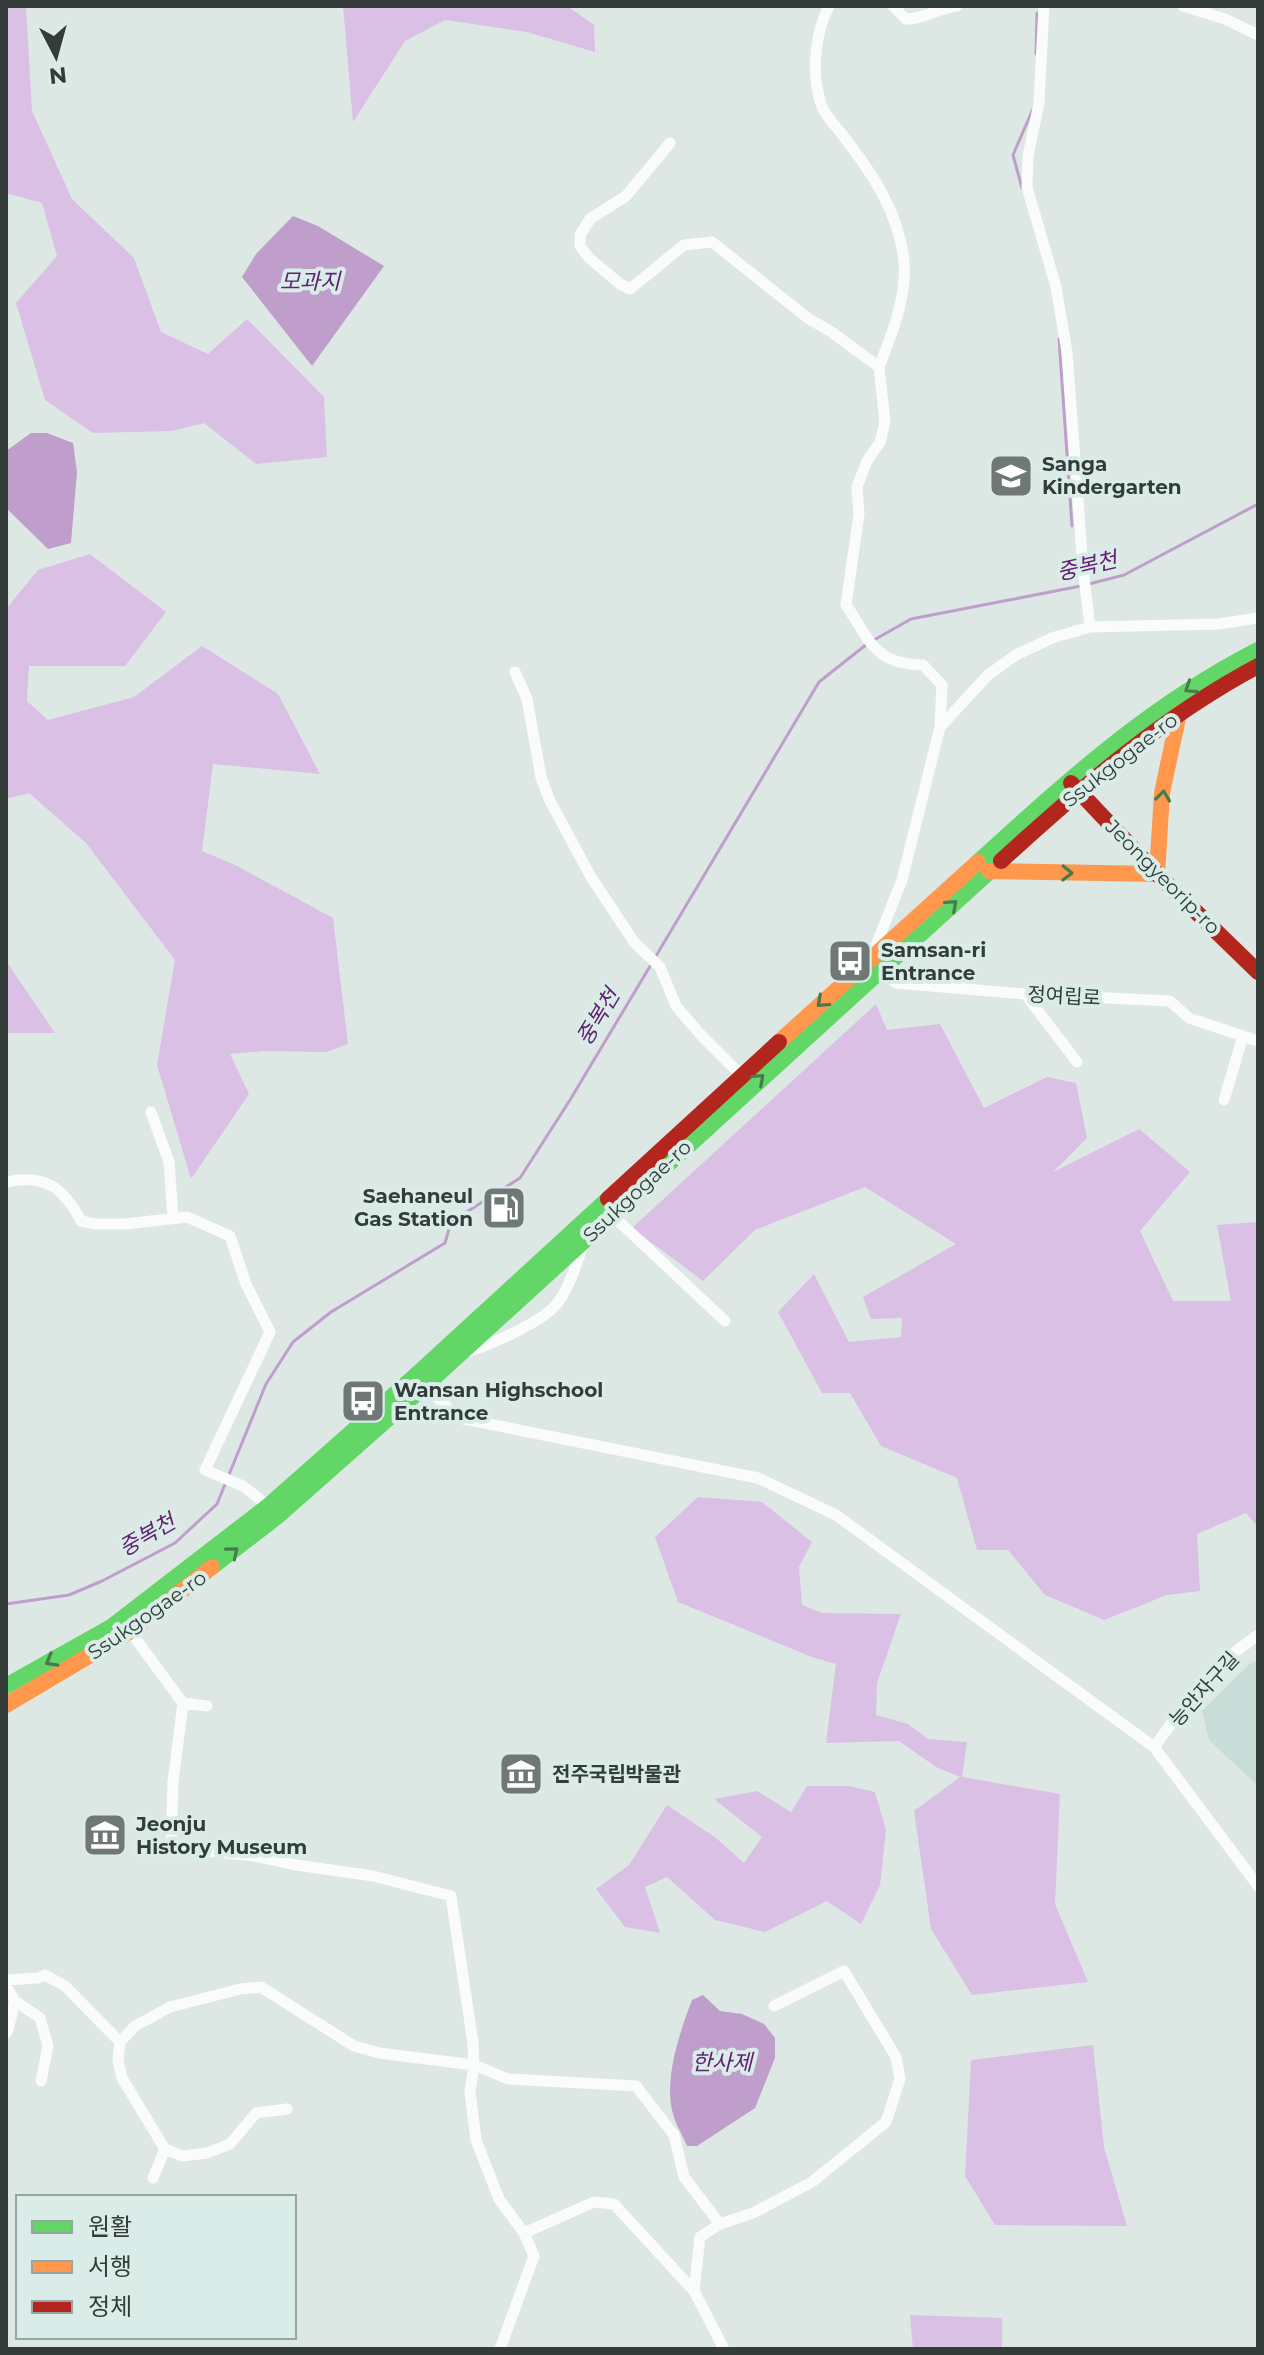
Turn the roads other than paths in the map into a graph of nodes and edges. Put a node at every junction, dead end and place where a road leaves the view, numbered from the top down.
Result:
1 (829, 6) edge
2 (893, 6) edge
3 (957, 6) edge
4 (1044, 6) edge
5 (1183, 6) edge
6 (1224, 6) edge
7 (1225, 19) junction
8 (1258, 35) edge
9 (670, 143) dead end
10 (879, 367) junction
11 (1258, 618) edge
12 (1090, 627) junction
13 (1258, 650) edge
14 (1258, 666) edge
15 (515, 672) dead end
16 (1179, 713) junction
17 (940, 727) junction
18 (1073, 786) junction
19 (989, 871) junction
20 (1157, 874) junction
21 (876, 964) junction
22 (1258, 972) edge
23 (1025, 994) junction
24 (1243, 1036) junction
25 (1258, 1041) edge
26 (1077, 1062) dead end
27 (742, 1076) junction
28 (1224, 1100) dead end
29 (151, 1112) dead end
30 (6, 1182) edge
31 (611, 1214) junction
32 (173, 1218) junction
33 (585, 1239) junction
34 (725, 1321) dead end
35 (458, 1354) junction
36 (420, 1381) junction
37 (268, 1506) junction
38 (125, 1626) junction
39 (1258, 1635) edge
40 (6, 1686) edge
41 (183, 1703) junction
42 (6, 1705) edge
43 (207, 1706) dead end
44 (1154, 1747) junction
45 (1258, 1886) edge
46 (6, 1980) edge
47 (6, 1986) edge
48 (15, 2001) junction
49 (774, 2006) dead end
50 (6, 2033) edge
51 (120, 2042) junction
52 (474, 2065) junction
53 (41, 2081) dead end
54 (287, 2109) dead end
55 (165, 2149) junction
56 (153, 2178) dead end
57 (720, 2224) junction
58 (524, 2233) junction
59 (694, 2291) junction
60 (500, 2349) edge
61 (724, 2349) edge

1 - 10 street
2 - 3 street
4 - 12 street
5 - 7 street
6 - 7 street
7 - 8 street
9 - 10 street
10 - 17 street
11 - 12 street
12 - 17 street
13 -> 18 street, Ssukgogae-ro
14 - 16 street, Ssukgogae-ro
15 - 27 street
16 - 18 street, Ssukgogae-ro
20 -> 16 street
17 - 21 street
18 - 19 street, Ssukgogae-ro
18 - 20 street, Jeongyeorip-ro
18 - 21 street, Ssukgogae-ro
19 -> 20 street
21 -> 19 street, Ssukgogae-ro
20 - 22 street, Jeongyeorip-ro
21 - 23 street, 정여립로
21 -> 27 street, Ssukgogae-ro
31 -> 21 street, Ssukgogae-ro
23 - 24 street, 정여립로
23 - 26 street
24 - 25 street, 정여립로
24 - 28 street
27 - 36 street, Ssukgogae-ro
29 - 32 street
30 - 32 street
31 - 33 street, Ssukgogae-ro
31 - 34 street
32 - 37 street
33 - 35 street, Ssukgogae-ro
33 - 35 street
35 - 36 street, Ssukgogae-ro
36 - 37 street, Ssukgogae-ro
38 -> 36 street, Ssukgogae-ro
36 - 44 street
37 - 38 street, Ssukgogae-ro
38 -> 40 street, Ssukgogae-ro
38 - 41 street
38 - 42 street, Ssukgogae-ro
39 - 44 street, 능안자구길
41 - 43 street
41 - 52 street
44 - 45 street
46 - 51 street
47 - 48 street
48 - 50 street
48 - 53 street
49 - 57 street
51 - 52 street
51 - 55 street
52 - 57 street
52 - 58 street
54 - 55 street
55 - 56 street
57 - 59 street
58 - 59 street
58 - 60 street
59 - 61 street

